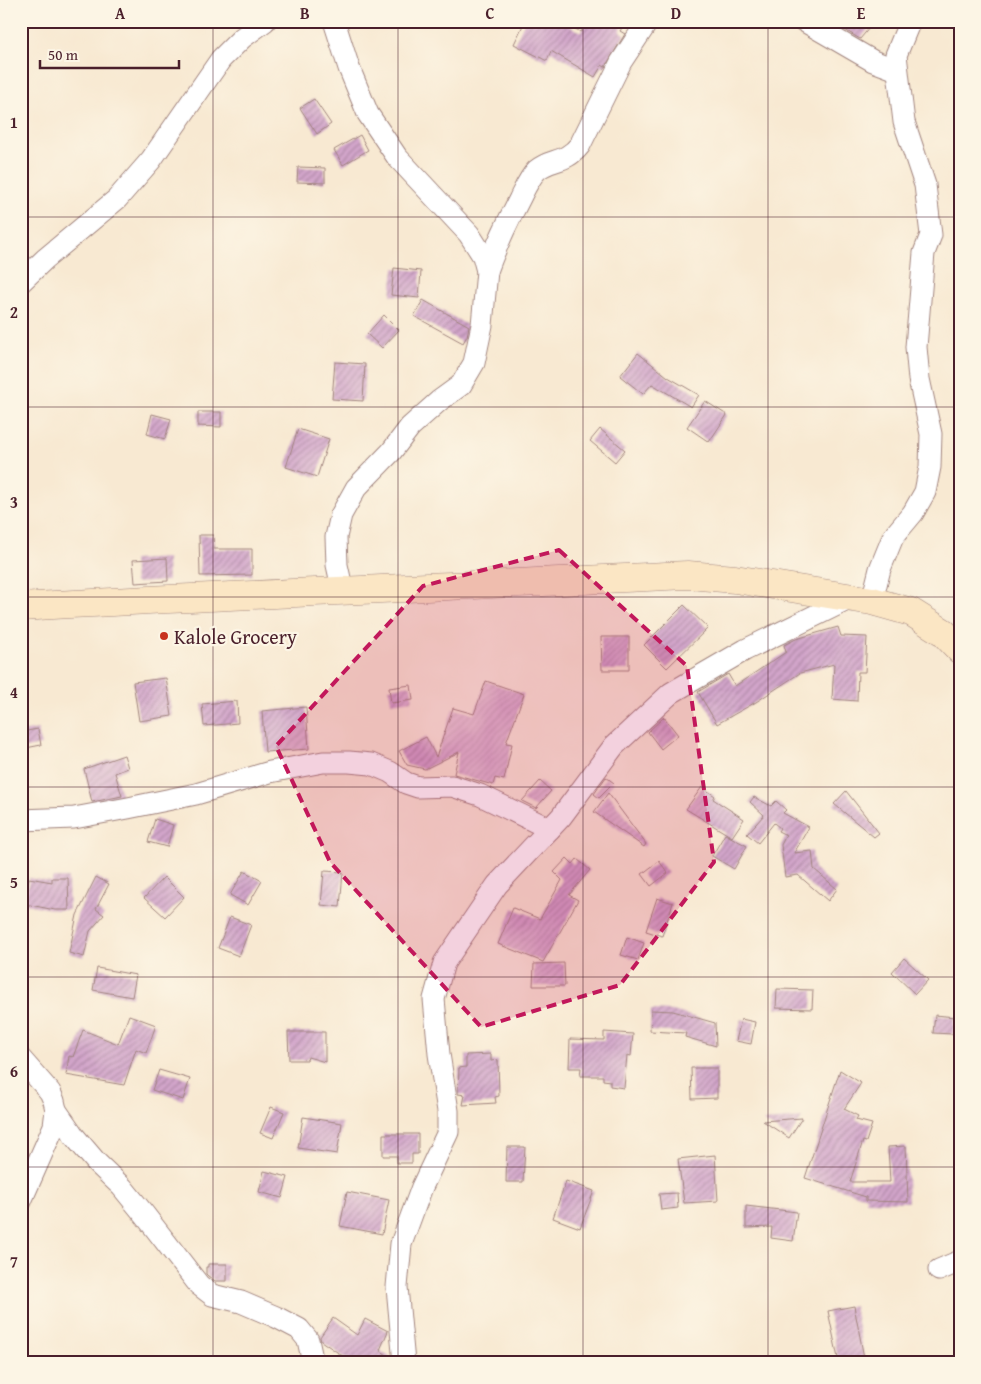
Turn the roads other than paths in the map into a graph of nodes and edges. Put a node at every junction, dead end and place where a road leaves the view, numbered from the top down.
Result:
1 (265, 21) edge
2 (334, 21) edge
3 (648, 21) edge
4 (804, 21) edge
5 (910, 21) edge
6 (897, 70) junction
7 (487, 270) junction
8 (21, 282) edge
9 (343, 592) junction
10 (862, 599) junction
11 (21, 607) edge
12 (960, 650) edge
13 (21, 820) edge
14 (550, 829) junction
15 (21, 1060) edge
16 (56, 1110) junction
17 (22, 1200) edge
18 (960, 1261) edge
19 (939, 1270) dead end
20 (313, 1363) edge
21 (404, 1363) edge

1 - 8 street
2 - 7 street
3 - 7 street
4 - 6 street
5 - 6 street
6 - 10 street
7 - 9 street
9 - 10 street
9 - 11 street
10 - 12 street
10 - 14 street
13 - 14 street
14 - 21 street
15 - 16 street
16 - 17 street
16 - 20 street
18 - 19 street

